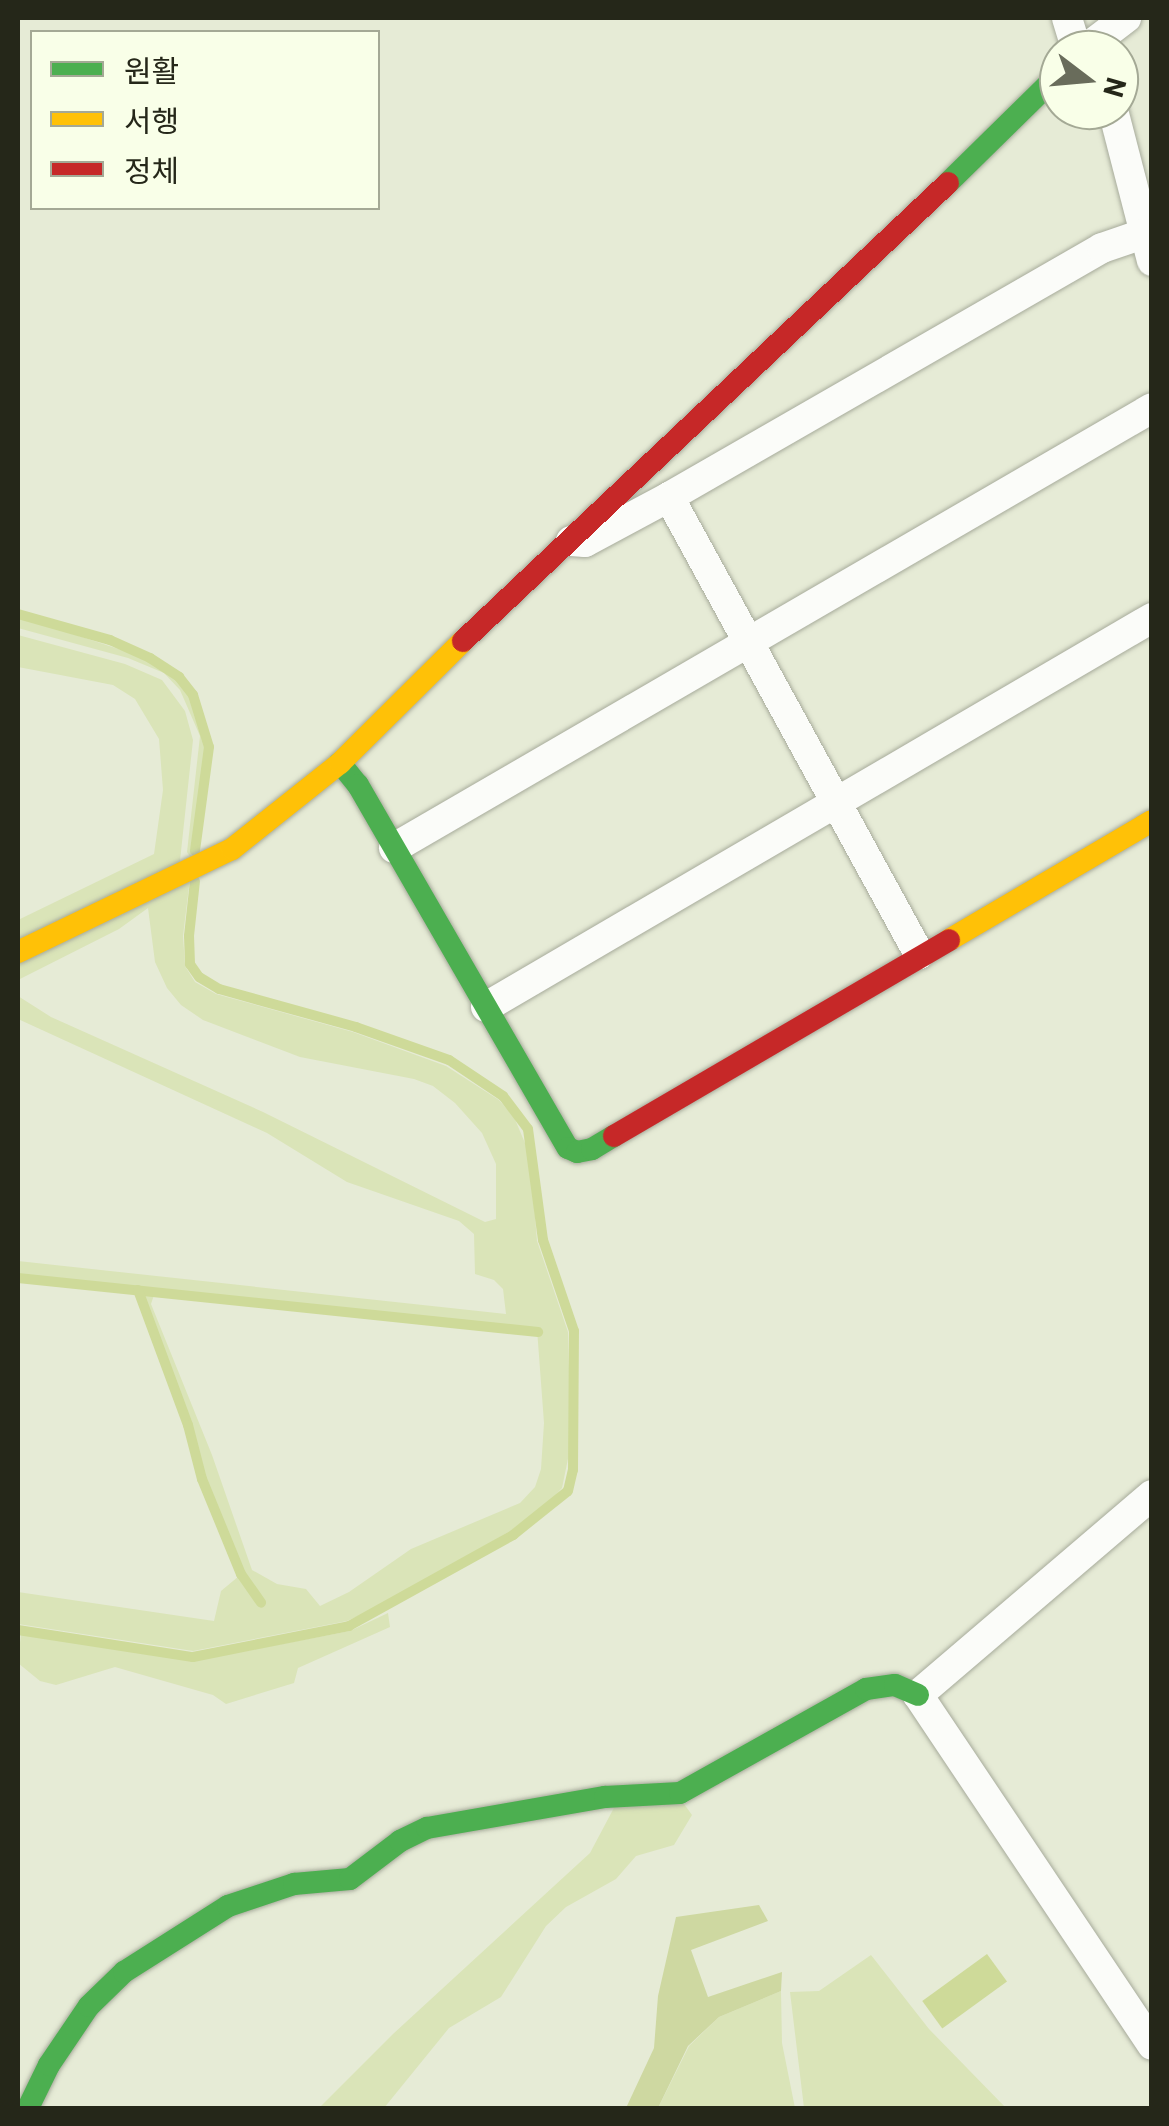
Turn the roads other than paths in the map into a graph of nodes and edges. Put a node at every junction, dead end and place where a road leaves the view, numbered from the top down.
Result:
1 (1039, 94) edge
2 (1118, 130) edge
3 (1147, 248) edge
4 (1152, 408) edge
5 (669, 497) junction
6 (566, 540) junction
7 (1152, 618) edge
8 (749, 643) junction
9 (340, 764) junction
10 (836, 802) junction
11 (1152, 821) edge
12 (394, 848) junction
13 (18, 952) edge
14 (919, 954) junction
15 (486, 1007) junction
16 (1152, 1495) edge
17 (918, 1695) junction
18 (1152, 2044) edge
19 (28, 2108) edge

1 - 6 street
2 - 3 street
3 - 5 street
4 - 8 street
5 - 6 street
5 - 8 street
6 - 9 street
7 - 10 street
8 - 10 street
8 - 12 street
9 - 12 street
9 - 13 street
10 - 14 street
10 - 15 street
11 - 14 street
12 - 15 street
14 - 15 street
16 - 17 street
17 - 18 street
17 - 19 street

